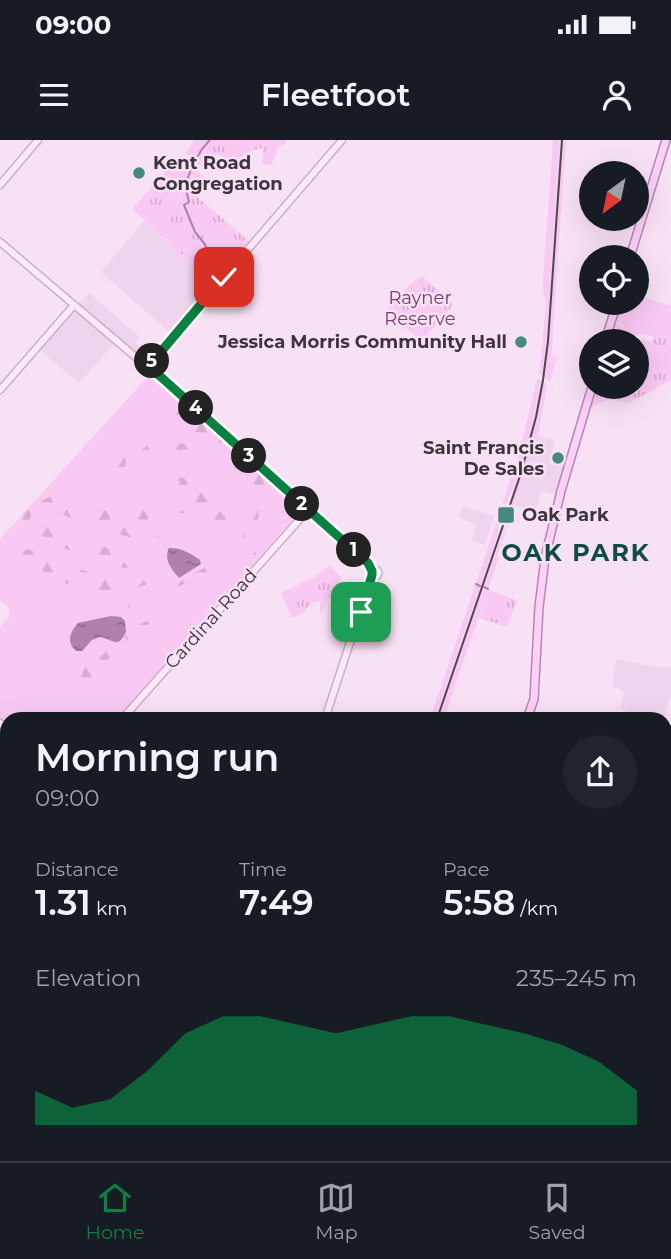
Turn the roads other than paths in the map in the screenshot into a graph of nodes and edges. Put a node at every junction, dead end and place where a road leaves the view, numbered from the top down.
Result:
1 (38, 140) edge
2 (342, 140) edge
3 (666, 140) edge
4 (0, 185) edge
5 (0, 242) edge
6 (634, 245) edge
7 (74, 305) junction
8 (148, 367) junction
9 (3, 382) edge
10 (0, 390) edge
11 (588, 399) edge
12 (307, 511) junction
13 (128, 712) edge
14 (327, 712) edge
15 (529, 712) edge

1 - 4 street
2 - 8 street
3 - 6 main road
5 - 7 street
7 - 8 street
7 - 9 street
8 - 12 street
9 - 10 street
11 - 15 main road
12 - 13 street, Cardinal Road
12 - 14 street

